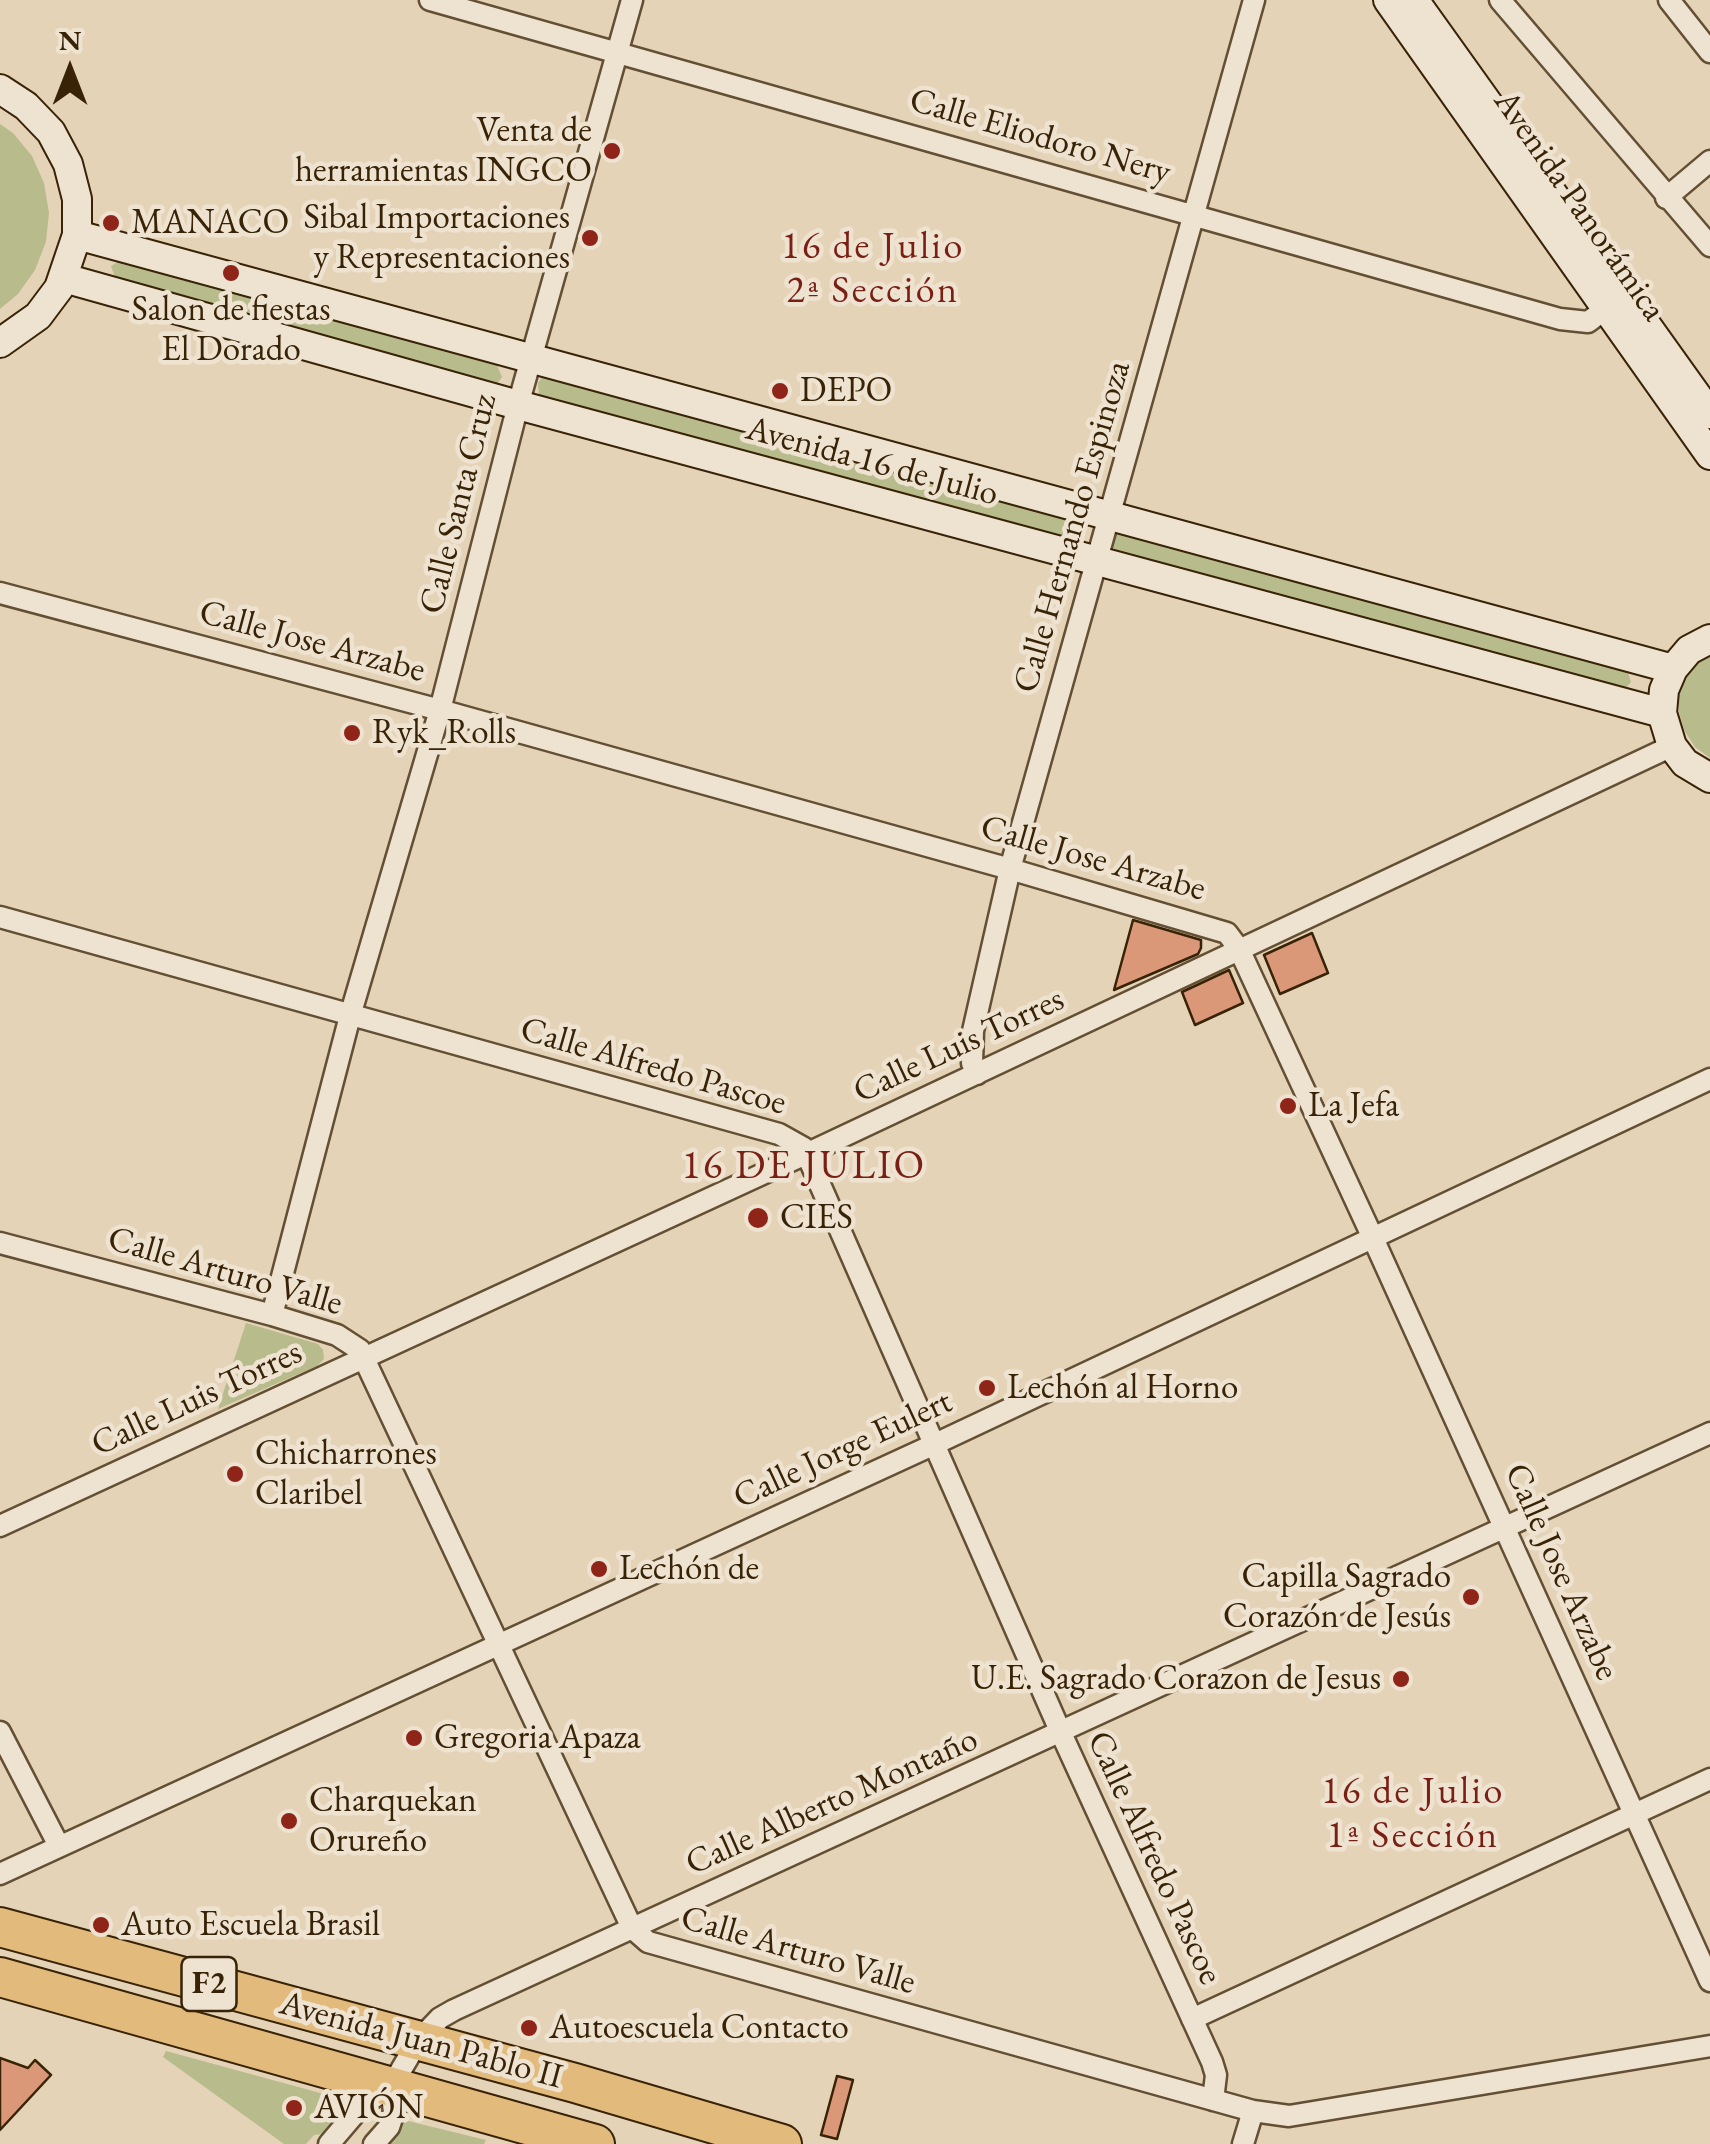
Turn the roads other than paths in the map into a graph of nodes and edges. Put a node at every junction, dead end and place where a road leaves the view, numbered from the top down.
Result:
1 (430, 0) edge
2 (632, 0) edge
3 (1254, 0) edge
4 (1388, 0) edge
5 (1414, 0) edge
6 (1500, 0) edge
7 (1669, 0) edge
8 (617, 52) junction
9 (1710, 52) edge
10 (0, 89) edge
11 (1710, 161) edge
12 (1666, 198) junction
13 (1194, 214) junction
14 (77, 235) junction
15 (1710, 246) edge
16 (64, 278) junction
17 (1615, 302) junction
18 (0, 344) edge
19 (530, 359) junction
20 (518, 405) junction
21 (1710, 414) edge
22 (1710, 455) edge
23 (1109, 516) junction
24 (1097, 561) junction
25 (0, 593) edge
26 (1710, 639) edge
27 (1673, 669) junction
28 (440, 710) junction
29 (1662, 713) junction
30 (1672, 746) junction
31 (1710, 778) edge
32 (1010, 869) junction
33 (0, 917) edge
34 (1239, 950) junction
35 (350, 1016) junction
36 (977, 1074) junction
37 (1710, 1079) edge
38 (808, 1153) junction
39 (1372, 1236) junction
40 (0, 1243) edge
41 (272, 1315) junction
42 (364, 1356) junction
43 (1710, 1433) edge
44 (935, 1444) junction
45 (0, 1526) edge
46 (1505, 1528) junction
47 (500, 1645) junction
48 (0, 1732) edge
49 (1061, 1733) junction
50 (1710, 1779) edge
51 (1635, 1815) junction
52 (58, 1844) junction
53 (0, 1874) edge
54 (0, 1927) edge
55 (632, 1928) junction
56 (0, 1978) edge
57 (1710, 1981) edge
58 (1192, 2019) junction
59 (418, 2041) junction
60 (1710, 2046) edge
61 (392, 2088) junction
62 (1213, 2100) junction
63 (1252, 2112) junction
64 (500, 2131) edge
65 (329, 2144) edge
66 (374, 2144) edge
67 (595, 2144) edge
68 (782, 2144) edge
69 (1243, 2144) edge

1 - 8 street, Calle Eliodoro Nery
2 - 8 street, Calle Santa Cruz
3 - 13 street, Calle Hernando Espinoza
4 - 17 street, Avenida Panorámica
5 - 17 street, Avenida Panorámica
6 - 12 street
7 - 9 street
8 - 13 street, Calle Eliodoro Nery
8 - 19 street, Calle Santa Cruz
10 - 14 street
11 - 12 street
12 - 15 street
13 - 17 street, Calle Eliodoro Nery
13 - 23 street, Calle Hernando Espinoza
14 - 16 street
14 - 19 street, Avenida 16 de Julio
16 - 18 street
16 - 20 street, Avenida 16 de Julio
17 - 21 street, Avenida Panorámica
17 - 22 street, Avenida Panorámica
19 - 20 street, Calle Santa Cruz
19 - 23 street, Avenida 16 de Julio
20 - 24 street, Avenida 16 de Julio
20 - 28 street, Calle Santa Cruz
23 - 24 street, Calle Hernando Espinoza
23 - 27 street, Avenida 16 de Julio
24 - 29 street, Avenida 16 de Julio
24 - 32 street, Calle Hernando Espinoza
25 - 28 street, Calle Jose Arzabe
26 - 27 street
27 - 29 street
28 - 32 street, Calle Jose Arzabe
28 - 35 street, Calle Santa Cruz
29 - 30 street
30 - 31 street
30 - 34 street, Calle Luis Torres
32 - 34 street, Calle Jose Arzabe
32 - 36 street, Calle Hernando Espinoza
33 - 35 street, Calle Alfredo Pascoe
34 - 36 street, Calle Luis Torres
34 - 39 street, Calle Jose Arzabe
35 - 38 street, Calle Alfredo Pascoe
35 - 41 street, Calle Santa Cruz
36 - 38 street, Calle Luis Torres
37 - 39 street, Calle Jorge Eulert
38 - 42 street, Calle Luis Torres
38 - 44 street, Calle Alfredo Pascoe
39 - 44 street, Calle Jorge Eulert
39 - 46 street, Calle Jose Arzabe
40 - 41 street, Calle Arturo Valle
41 - 42 street, Calle Arturo Valle
42 - 45 street, Calle Luis Torres
42 - 47 street, Calle Arturo Valle
43 - 46 street, Calle Alberto Montaño
44 - 47 street, Calle Jorge Eulert
44 - 49 street, Calle Alfredo Pascoe
46 - 49 street, Calle Alberto Montaño
46 - 51 street, Calle Jose Arzabe
47 - 52 street, Calle Jorge Eulert
47 - 55 street, Calle Arturo Valle
48 - 52 street
49 - 55 street, Calle Alberto Montaño
49 - 58 street, Calle Alfredo Pascoe
50 - 51 street
51 - 57 street, Calle Jose Arzabe
51 - 58 street
52 - 53 street, Calle Jorge Eulert
54 - 59 highway, Avenida Juan Pablo II / F2
55 - 59 street, Calle Alberto Montaño
55 - 62 street, Calle Arturo Valle
56 - 61 highway, Avenida Juan Pablo II / F2
58 - 62 street, Calle Alfredo Pascoe
59 - 61 street, Calle Alberto Montaño
59 - 68 highway, Avenida Juan Pablo II / F2
60 - 63 street, Calle Arturo Valle
61 - 64 highway, Avenida Juan Pablo II / F2
61 - 65 street
61 - 66 street
62 - 63 street, Calle Arturo Valle
63 - 69 street
64 - 67 highway, Avenida Juan Pablo II / F2

